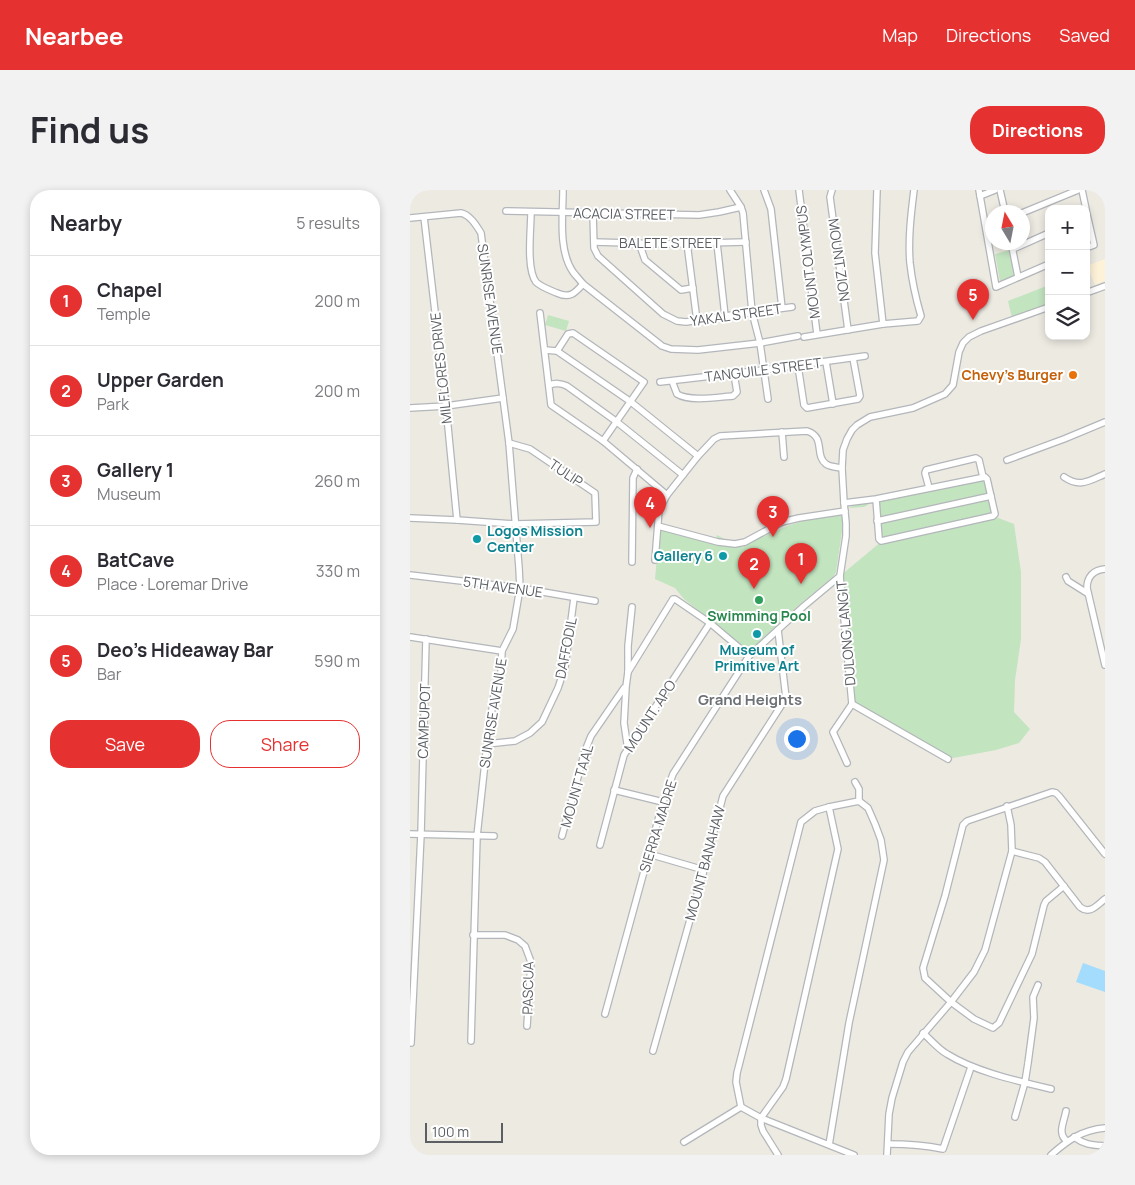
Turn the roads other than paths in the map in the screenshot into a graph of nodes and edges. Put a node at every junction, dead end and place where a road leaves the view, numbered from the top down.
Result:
1 (563, 190) edge
2 (730, 190) edge
3 (764, 190) edge
4 (799, 190) edge
5 (832, 190) edge
6 (877, 190) edge
7 (914, 190) edge
8 (995, 190) edge
9 (1000, 190) edge
10 (1080, 190) edge
11 (979, 193) edge
12 (1003, 205) edge
13 (1085, 205) edge
14 (741, 207) junction
15 (1030, 210) edge
16 (506, 211) dead end
17 (531, 212) junction
18 (563, 213) junction
19 (593, 213) junction
20 (424, 217) junction
21 (410, 218) edge
22 (1090, 227) edge
23 (1045, 235) edge
24 (1030, 240) edge
25 (594, 242) junction
26 (746, 242) junction
27 (687, 243) junction
28 (717, 243) junction
29 (639, 244) junction
30 (1090, 246) edge
31 (1013, 250) edge
32 (1045, 266) edge
33 (1018, 277) junction
34 (584, 284) junction
35 (1105, 286) edge
36 (692, 288) junction
37 (1090, 292) edge
38 (792, 307) dead end
39 (782, 308) junction
40 (1045, 308) edge
41 (752, 312) junction
42 (540, 313) dead end
43 (725, 316) junction
44 (697, 321) junction
45 (883, 324) junction
46 (848, 330) junction
47 (817, 334) junction
48 (760, 343) junction
49 (545, 350) junction
50 (557, 351) junction
51 (865, 356) dead end
52 (853, 358) junction
53 (826, 362) junction
54 (798, 366) junction
55 (763, 370) junction
56 (734, 374) junction
57 (672, 381) junction
58 (660, 382) dead end
59 (549, 386) junction
60 (503, 398) junction
61 (768, 400) dead end
62 (630, 402) junction
63 (833, 404) junction
64 (446, 406) junction
65 (410, 408) edge
66 (617, 422) junction
67 (1105, 422) edge
68 (782, 432) junction
69 (603, 441) junction
70 (509, 443) junction
71 (698, 456) junction
72 (784, 457) dead end
73 (1007, 460) dead end
74 (842, 468) junction
75 (637, 469) junction
76 (1105, 474) edge
77 (683, 475) junction
78 (983, 477) junction
79 (1064, 477) dead end
80 (929, 488) junction
81 (667, 495) junction
82 (991, 496) junction
83 (876, 499) junction
84 (844, 503) junction
85 (845, 511) junction
86 (410, 518) edge
87 (457, 520) junction
88 (877, 521) junction
89 (515, 524) junction
90 (658, 526) junction
91 (655, 560) dead end
92 (632, 562) dead end
93 (1105, 569) edge
94 (410, 575) edge
95 (840, 576) junction
96 (1066, 577) dead end
97 (520, 588) junction
98 (1087, 593) junction
99 (574, 598) junction
100 (595, 601) dead end
101 (632, 608) dead end
102 (710, 623) junction
103 (778, 630) junction
104 (410, 637) edge
105 (426, 639) junction
106 (502, 651) junction
107 (749, 656) junction
108 (1105, 665) edge
109 (628, 672) junction
110 (626, 686) junction
111 (852, 704) junction
112 (487, 744) junction
113 (628, 750) junction
114 (948, 758) dead end
115 (848, 763) dead end
116 (856, 782) dead end
117 (614, 790) junction
118 (859, 801) junction
119 (663, 802) junction
120 (1007, 806) junction
121 (829, 807) junction
122 (410, 834) edge
123 (420, 834) junction
124 (476, 836) junction
125 (494, 836) dead end
126 (562, 836) dead end
127 (600, 845) dead end
128 (1012, 851) junction
129 (649, 854) junction
130 (1105, 854) edge
131 (704, 870) junction
132 (1064, 886) junction
133 (1105, 899) edge
134 (473, 935) junction
135 (1038, 985) dead end
136 (951, 1002) junction
137 (605, 1014) dead end
138 (528, 1026) dead end
139 (923, 1033) junction
140 (471, 1041) dead end
141 (411, 1043) dead end
142 (654, 1051) dead end
143 (971, 1066) junction
144 (1025, 1082) junction
145 (1051, 1088) dead end
146 (741, 1107) junction
147 (1066, 1111) dead end
148 (1016, 1117) dead end
149 (760, 1118) junction
150 (1105, 1128) edge
151 (1074, 1137) junction
152 (1067, 1141) junction
153 (684, 1142) dead end
154 (888, 1144) junction
155 (829, 1145) junction
156 (1105, 1146) edge
157 (778, 1155) edge
158 (854, 1155) edge
159 (887, 1155) edge
160 (1051, 1155) edge

1 - 18 street
2 - 14 street
3 - 39 street
4 - 47 street, MOUNT OLYMPUS
5 - 46 street, MOUNT ZION
6 - 45 street
7 - 45 street
8 - 11 street
9 - 12 street
10 - 13 street
10 - 15 street
11 - 33 street
14 - 19 street, ACACIA STREET
14 - 26 street
16 - 17 street, ACACIA STREET
17 - 18 street, ACACIA STREET
17 - 34 street
18 - 19 street, ACACIA STREET
18 - 34 street
19 - 25 street, YAKAL STREET
20 - 21 street
20 - 60 street, SUNRISE AVENUE
20 - 64 street, MILFLORES DRIVE
22 - 30 street
23 - 24 street
25 - 29 street, BALETE STREET
25 - 44 street, YAKAL STREET
26 - 28 street, BALETE STREET
26 - 41 street
27 - 28 street, BALETE STREET
27 - 29 street, BALETE STREET
27 - 36 street
28 - 43 street
29 - 36 street
31 - 33 street
32 - 33 street
34 - 48 street
35 - 37 street
36 - 44 street
38 - 39 street, YAKAL STREET
39 - 41 street, YAKAL STREET
40 - 74 street, DULONG LANGIT
41 - 43 street, YAKAL STREET
41 - 48 street
42 - 49 street
43 - 44 street, YAKAL STREET
45 - 46 street
46 - 47 street
47 - 48 street
48 - 55 street
49 - 50 street
49 - 59 street
50 - 62 street
50 - 62 street
51 - 52 street, TANGUILE STREET
52 - 53 street, TANGUILE STREET
52 - 63 street
53 - 54 street, TANGUILE STREET
53 - 63 street
54 - 55 street, TANGUILE STREET
54 - 63 street
55 - 56 street, TANGUILE STREET
55 - 61 street
56 - 57 street, TANGUILE STREET
56 - 57 street
57 - 58 street, TANGUILE STREET
59 - 66 street
59 - 69 street
60 - 64 street
60 - 70 street, SUNRISE AVENUE
62 - 66 street
62 - 71 street
64 - 65 street
64 - 87 street, MILFLORES DRIVE
66 - 69 street
66 - 77 street
67 - 73 street
68 - 71 street
68 - 72 street
68 - 74 street
69 - 75 street
70 - 89 street, SUNRISE AVENUE
70 - 89 street, TULIP
71 - 77 street
74 - 84 street, DULONG LANGIT
75 - 81 street
75 - 92 street
76 - 79 street
77 - 81 street
78 - 80 street
78 - 80 street
78 - 82 street
80 - 83 street
81 - 90 street
82 - 88 street
82 - 88 street
83 - 84 street
83 - 88 street
84 - 85 street, DULONG LANGIT
85 - 90 street
85 - 95 street, DULONG LANGIT
86 - 87 street
87 - 89 street
89 - 97 street, SUNRISE AVENUE
90 - 91 street
93 - 98 street
94 - 97 street, 5TH AVENUE
95 - 103 street, SIERRA MADRE
95 - 111 street, DULONG LANGIT
96 - 98 street
97 - 99 street, 5TH AVENUE
97 - 106 street, SUNRISE AVENUE
98 - 108 street
99 - 100 street, 5TH AVENUE
99 - 112 street, DAFFODIL
101 - 109 street
102 - 107 street
102 - 109 street
102 - 113 street, MOUNT. APO
103 - 107 street, SIERRA MADRE
103 - 131 street, MOUNT BANAHAW
104 - 105 street
105 - 106 street
105 - 123 street, CAMPUPOT
106 - 112 street, SUNRISE AVENUE
107 - 119 street, SIERRA MADRE
109 - 110 street
110 - 113 street
110 - 126 street, MOUNT TAAL
111 - 114 street
111 - 115 street
112 - 124 street, SUNRISE AVENUE
113 - 117 street, MOUNT. APO
116 - 118 street
117 - 119 street
117 - 127 street, MOUNT. APO
118 - 121 street
118 - 155 street
119 - 129 street, SIERRA MADRE
120 - 128 street
120 - 130 street
120 - 136 street
121 - 146 street
121 - 149 street
122 - 123 street
123 - 124 street
123 - 141 street, CAMPUPOT
124 - 125 street
124 - 134 street, SUNRISE AVENUE
128 - 132 street
128 - 136 street
129 - 131 street
129 - 137 street, SIERRA MADRE
131 - 142 street, MOUNT BANAHAW
132 - 133 street
132 - 136 street
134 - 138 street, PASCUA
134 - 140 street, SUNRISE AVENUE
135 - 144 street
136 - 139 street
139 - 143 street
139 - 154 street
143 - 144 street
143 - 154 street
144 - 145 street
144 - 148 street
146 - 149 street
146 - 153 street
147 - 152 street
149 - 155 street
149 - 157 street
150 - 151 street
151 - 152 street
151 - 156 street
152 - 160 street
154 - 159 street
155 - 158 street

